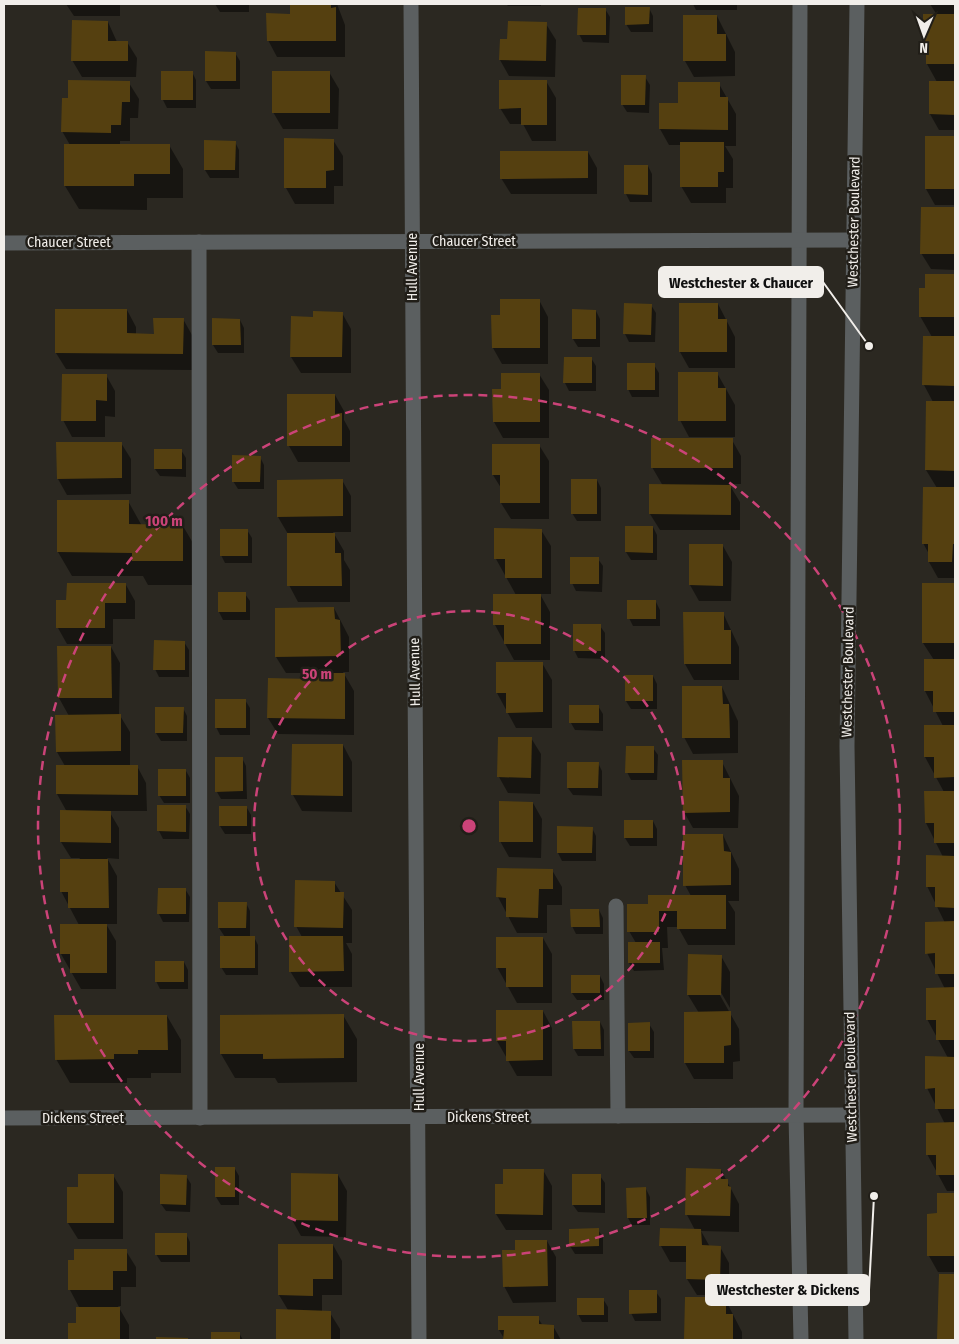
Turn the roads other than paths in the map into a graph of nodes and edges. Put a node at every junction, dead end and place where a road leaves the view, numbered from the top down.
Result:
1 (411, 4) edge
2 (800, 4) edge
3 (857, 4) edge
4 (798, 240) junction
5 (854, 240) junction
6 (199, 242) junction
7 (412, 242) junction
8 (4, 243) edge
9 (616, 906) dead end
10 (796, 1115) junction
11 (852, 1115) junction
12 (618, 1116) junction
13 (419, 1117) junction
14 (4, 1118) edge
15 (200, 1118) junction
16 (420, 1340) edge
17 (801, 1340) edge
18 (856, 1340) edge

1 - 7 street, Hull Avenue
2 - 4 street
3 - 5 street, Westchester Boulevard
4 - 5 street, Chaucer Street
4 - 7 street, Chaucer Street
4 - 10 street
5 - 11 street, Westchester Boulevard
6 - 7 street, Chaucer Street
6 - 8 street, Chaucer Street
6 - 15 street
7 - 13 street, Hull Avenue
9 - 12 street
10 - 11 street, Dickens Street
10 - 12 street, Dickens Street
10 - 17 street
11 - 18 street, Westchester Boulevard
12 - 13 street, Dickens Street
13 - 15 street, Dickens Street
13 - 16 street, Hull Avenue
14 - 15 street, Dickens Street

